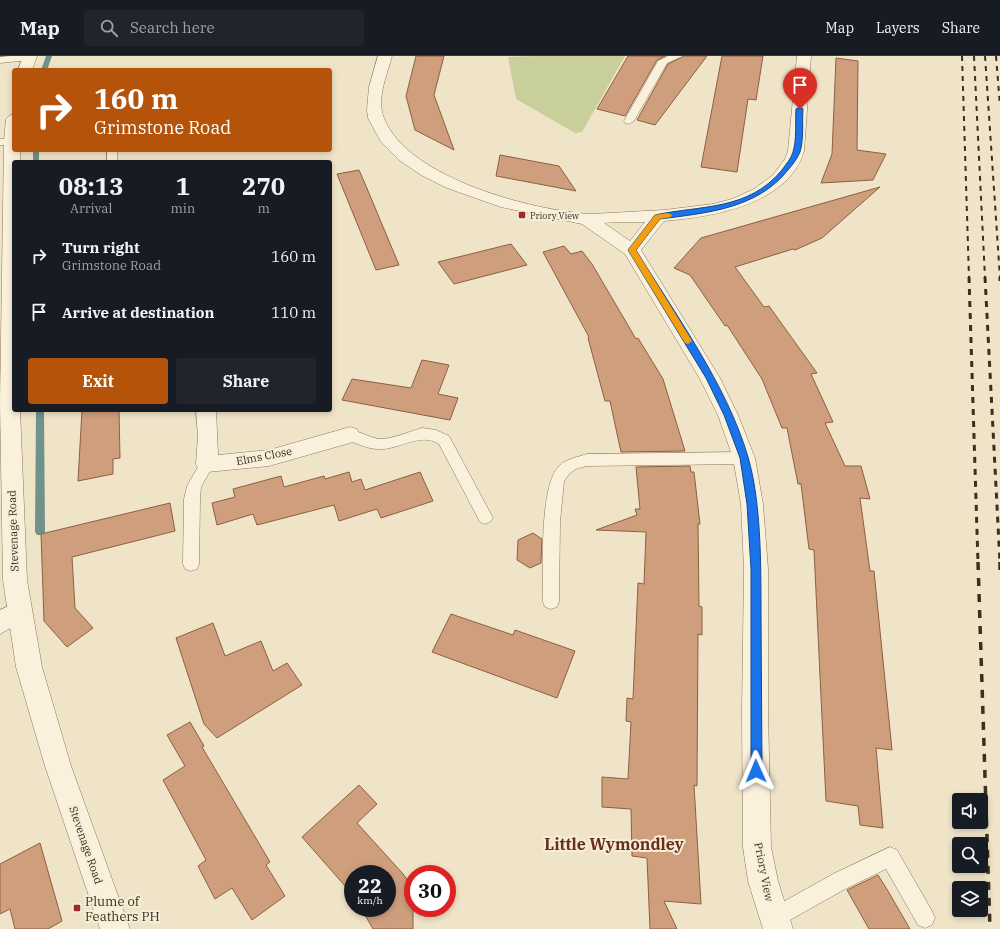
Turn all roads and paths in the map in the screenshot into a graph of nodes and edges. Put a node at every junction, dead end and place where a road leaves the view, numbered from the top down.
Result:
1 (385, 56) edge
2 (678, 56) edge
3 (804, 56) edge
4 (0, 60) edge
5 (28, 61) edge
6 (629, 121) dead end
7 (12, 125) edge
8 (6, 142) edge
9 (658, 217) junction
10 (586, 219) junction
11 (6, 222) edge
12 (632, 250) junction
13 (12, 328) edge
14 (206, 412) edge
15 (350, 435) joint
16 (744, 458) junction
17 (207, 464) junction
18 (6, 489) edge
19 (485, 518) dead end
20 (191, 564) dead end
21 (551, 602) dead end
22 (10, 617) edge
23 (925, 918) dead end
24 (776, 924) edge
25 (115, 929) edge

1 - 10 street
2 - 6 lane
3 - 9 street
4 - 5 lane
7 - 8 street, Stevenage Road
8 - 11 street, Stevenage Road
9 - 10 street
9 - 12 street
10 - 12 street, Priory View
11 - 13 street, Stevenage Road
12 - 16 street, Priory View
13 - 18 street, Stevenage Road
14 - 17 street
15 - 17 street, Elms Close
15 - 19 lane
16 - 21 lane
16 - 24 street, Priory View
17 - 20 lane
18 - 22 street, Stevenage Road
22 - 25 street, Stevenage Road
23 - 24 lane

